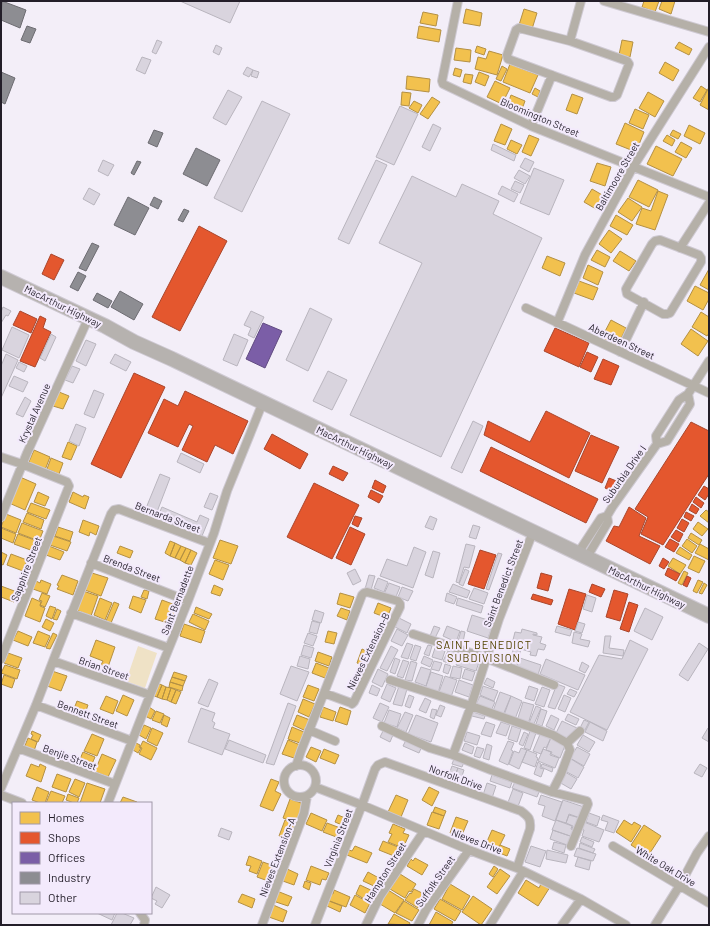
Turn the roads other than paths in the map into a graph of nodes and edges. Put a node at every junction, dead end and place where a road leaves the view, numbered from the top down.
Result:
1 (458, 1) edge
2 (581, 1) edge
3 (604, 1) edge
4 (709, 32) edge
5 (570, 41) junction
6 (709, 48) edge
7 (552, 75) junction
8 (531, 126) junction
9 (633, 167) junction
10 (709, 197) edge
11 (709, 203) edge
12 (680, 248) junction
13 (1, 277) edge
14 (644, 302) junction
15 (526, 308) dead end
16 (88, 318) junction
17 (557, 323) junction
18 (620, 352) junction
19 (709, 361) edge
20 (693, 385) junction
21 (709, 393) edge
22 (688, 394) junction
23 (263, 402) junction
24 (657, 444) junction
25 (1, 457) edge
26 (22, 464) junction
27 (1, 517) edge
28 (533, 532) junction
29 (209, 543) junction
30 (582, 555) junction
31 (91, 563) junction
32 (188, 601) junction
33 (71, 613) junction
34 (709, 616) edge
35 (413, 634) dead end
36 (169, 648) junction
37 (486, 658) junction
38 (1, 660) edge
39 (53, 661) junction
40 (390, 680) dead end
41 (554, 685) dead end
42 (324, 693) junction
43 (150, 695) junction
44 (36, 705) junction
45 (471, 706) junction
46 (382, 726) dead end
47 (308, 730) junction
48 (580, 731) dead end
49 (132, 741) junction
50 (335, 742) dead end
51 (568, 743) junction
52 (18, 748) junction
53 (453, 755) junction
54 (385, 762) joint
55 (296, 766) junction
56 (115, 784) junction
57 (315, 787) junction
58 (1, 788) edge
59 (552, 792) junction
60 (1, 795) edge
61 (307, 796) junction
62 (19, 802) edge
63 (108, 802) edge
64 (362, 805) junction
65 (424, 831) junction
66 (709, 836) edge
67 (571, 846) dead end
68 (613, 846) dead end
69 (469, 850) junction
70 (520, 870) junction
71 (680, 885) junction
72 (581, 899) junction
73 (709, 903) edge
74 (141, 914) edge
75 (144, 925) edge
76 (262, 925) edge
77 (315, 925) edge
78 (366, 925) edge
79 (418, 925) edge
80 (490, 925) edge
81 (562, 925) edge
82 (626, 925) edge
83 (655, 925) edge

1 - 8 street, Bloomington Street
2 - 5 street
3 - 4 street
5 - 7 street
5 - 7 street
6 - 9 street, Baltimoore Street
7 - 8 street
8 - 9 street, Bloomington Street
9 - 10 street, Bloomington Street
9 - 17 street, Baltimoore Street
11 - 12 street
12 - 14 street
12 - 14 street
13 - 16 highway, MacArthur Highway
14 - 18 street
15 - 17 street, Aberdeen Street
16 - 23 highway, MacArthur Highway
16 - 26 street, Krystal Avenue
17 - 18 street, Aberdeen Street
18 - 20 street, Aberdeen Street
19 - 20 street, Suburbia Drive I
20 - 21 street, Aberdeen Street
20 - 22 street, Suburbia Drive I
22 - 24 street, Suburbia Drive I
22 - 24 street, Suburbia Drive I
23 - 28 highway, MacArthur Highway
23 - 29 street, Saint Bernadette
24 - 30 street, Suburbia Drive I
25 - 26 street
26 - 27 street, Krystal Avenue
26 - 38 street, Sapphire Street
28 - 30 highway, MacArthur Highway
28 - 37 street, Saint Benedict Street
29 - 31 street, Bernarda Street
29 - 32 street, Saint Bernadette
30 - 34 highway, MacArthur Highway
31 - 32 street, Brenda Street
31 - 33 street
32 - 36 street, Saint Bernadette
33 - 36 street
33 - 39 street
35 - 37 street
36 - 43 street, Saint Bernadette
37 - 41 street
37 - 45 street, Saint Benedict Street
39 - 43 street, Brian Street
39 - 44 street
40 - 45 street
42 - 42 street, Nieves Extension-B
42 - 47 street, Nieves Extension-B
43 - 49 street, Saint Bernadette
44 - 49 street, Bennett Street
44 - 52 street
45 - 51 street
45 - 53 street, Saint Benedict Street
46 - 53 street
47 - 50 street
47 - 55 street, Nieves Extension-B
48 - 51 street
49 - 56 street, Saint Bernadette
51 - 59 street
52 - 56 street, Benjie Street
52 - 58 street
53 - 59 street
54 - 64 street, Virginia Street
54 - 70 street, Norfolk Drive
55 - 57 street
55 - 61 street
56 - 63 street, Saint Bernadette
57 - 61 street
57 - 64 street, Nieves Drive
59 - 67 street
60 - 62 street
61 - 76 street, Nieves Extension-A
64 - 65 street, Nieves Drive
64 - 77 street, Virginia Street
65 - 69 street, Nieves Drive
65 - 78 street, Hampton Street
66 - 71 street
68 - 71 street, White Oak Drive
69 - 70 street, Nieves Drive
69 - 79 street, Suffolk Street
70 - 72 street, Nieves Drive
70 - 80 street
71 - 73 street, White Oak Drive
71 - 83 street
72 - 81 street
72 - 82 street, Nieves Drive
74 - 75 street

